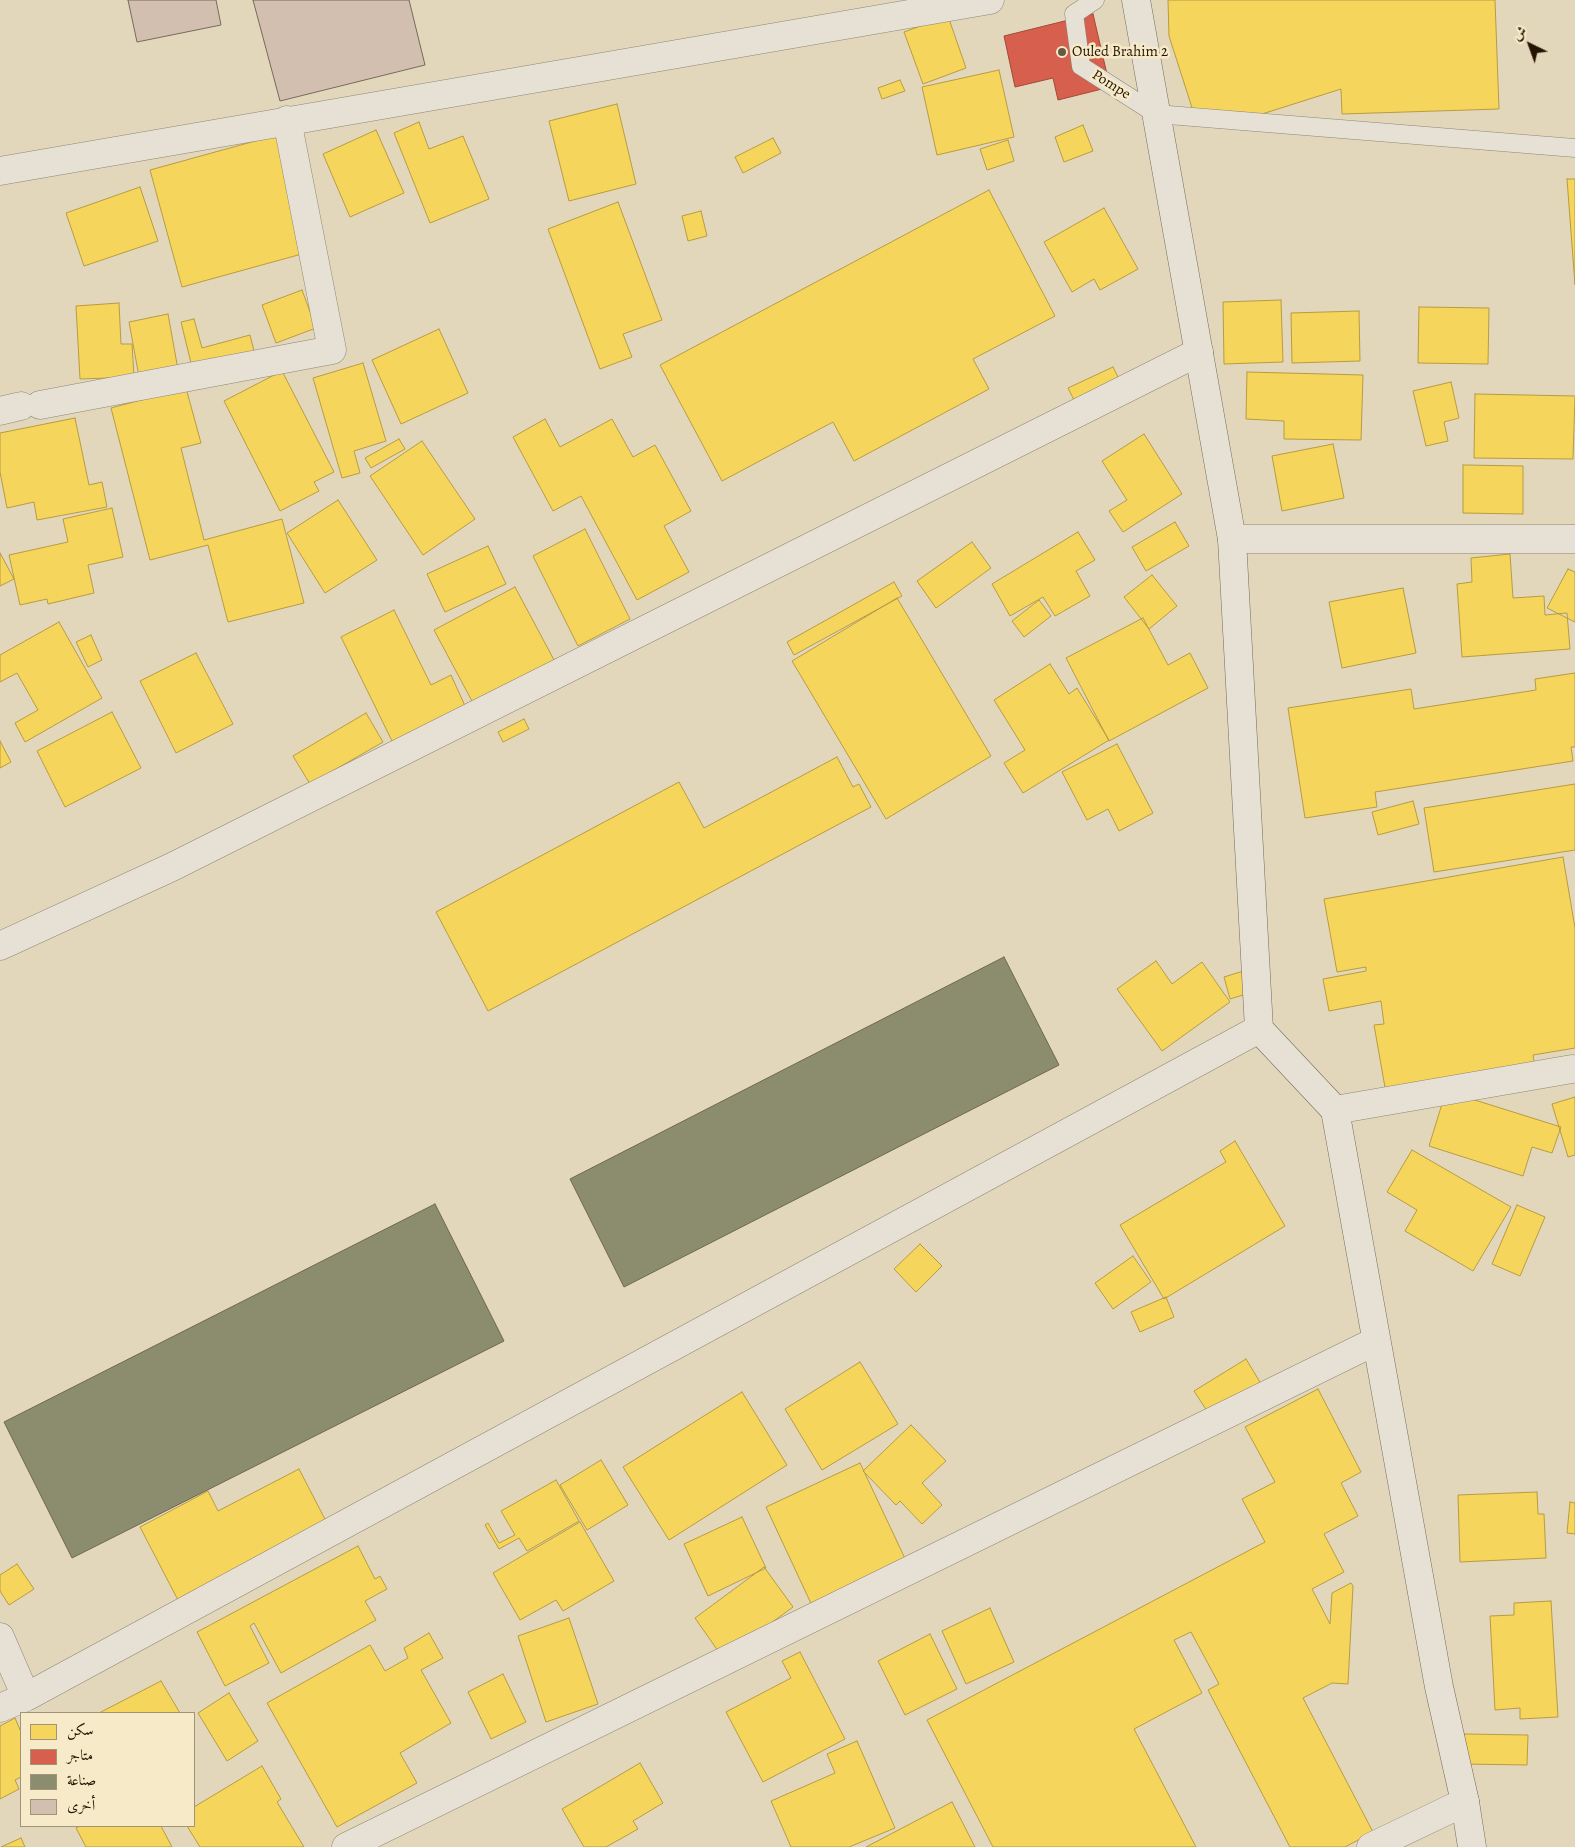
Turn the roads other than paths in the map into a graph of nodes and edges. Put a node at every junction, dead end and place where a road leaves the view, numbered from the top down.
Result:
1 (990, 0) edge
2 (1095, 0) edge
3 (1136, 0) edge
4 (1156, 114) junction
5 (287, 120) junction
6 (1575, 148) edge
7 (0, 171) edge
8 (1199, 352) junction
9 (20, 407) edge
10 (1232, 538) junction
11 (1575, 539) edge
12 (0, 946) edge
13 (1258, 1029) junction
14 (1572, 1069) dead end
15 (1335, 1110) junction
16 (1376, 1341) junction
17 (0, 1637) edge
18 (26, 1697) junction
19 (0, 1708) edge
20 (1465, 1802) junction
21 (346, 1847) edge
22 (1371, 1847) edge
23 (1472, 1847) edge

1 - 5 street
2 - 4 lane, Pompe
3 - 4 street
4 - 6 lane
4 - 8 street
5 - 7 street
5 - 9 street
8 - 10 street
8 - 12 street
10 - 11 street
10 - 13 street
13 - 15 street
13 - 18 street
14 - 15 street
15 - 16 street
16 - 20 street
16 - 21 street
17 - 18 street
18 - 19 street
20 - 22 street
20 - 23 street

